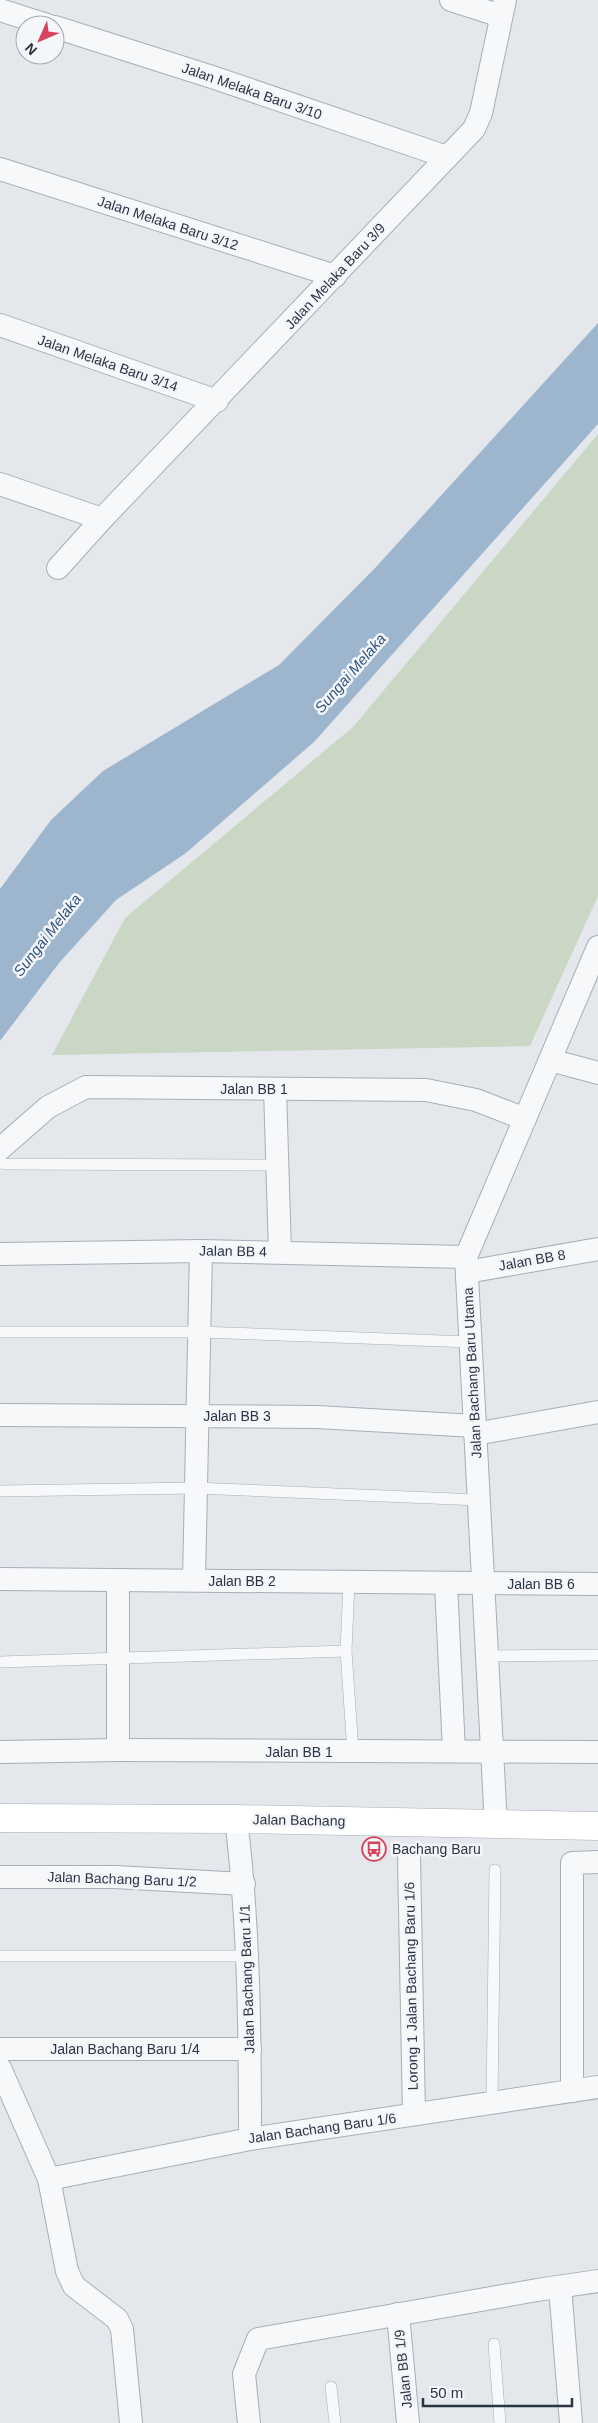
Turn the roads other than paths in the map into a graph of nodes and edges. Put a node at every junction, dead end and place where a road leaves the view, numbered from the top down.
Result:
1 (451, 0) edge
2 (503, 8) edge
3 (0, 10) edge
4 (16, 15) edge
5 (65, 30) edge
6 (447, 157) junction
7 (0, 169) edge
8 (335, 276) junction
9 (0, 325) edge
10 (217, 401) junction
11 (0, 484) edge
12 (102, 519) junction
13 (58, 568) dead end
14 (598, 947) edge
15 (550, 1060) junction
16 (598, 1073) edge
17 (275, 1090) junction
18 (525, 1119) junction
19 (0, 1149) edge
20 (0, 1162) edge
21 (278, 1165) junction
22 (598, 1249) edge
23 (201, 1251) junction
24 (280, 1252) junction
25 (0, 1254) edge
26 (466, 1264) junction
27 (0, 1332) edge
28 (199, 1332) junction
29 (470, 1342) junction
30 (598, 1412) edge
31 (0, 1415) edge
32 (197, 1416) junction
33 (475, 1430) junction
34 (196, 1488) junction
35 (0, 1491) edge
36 (479, 1500) junction
37 (0, 1579) edge
38 (118, 1580) junction
39 (194, 1580) junction
40 (349, 1582) junction
41 (446, 1584) junction
42 (483, 1584) junction
43 (598, 1584) edge
44 (346, 1651) junction
45 (598, 1655) edge
46 (487, 1656) junction
47 (118, 1660) junction
48 (0, 1662) edge
49 (118, 1750) junction
50 (454, 1751) junction
51 (0, 1752) edge
52 (353, 1752) junction
53 (598, 1752) edge
54 (492, 1753) junction
55 (0, 1818) edge
56 (236, 1819) junction
57 (496, 1826) junction
58 (598, 1826) edge
59 (409, 1858) dead end
60 (598, 1862) edge
61 (495, 1870) dead end
62 (0, 1876) edge
63 (244, 1884) junction
64 (0, 1956) edge
65 (247, 1956) junction
66 (250, 2048) junction
67 (0, 2049) edge
68 (0, 2068) edge
69 (598, 2087) edge
70 (572, 2091) junction
71 (492, 2102) junction
72 (414, 2114) junction
73 (250, 2139) junction
74 (49, 2179) junction
75 (598, 2281) edge
76 (560, 2287) junction
77 (398, 2314) junction
78 (494, 2344) dead end
79 (331, 2386) dead end
80 (131, 2423) edge
81 (248, 2423) edge
82 (335, 2423) edge
83 (408, 2423) edge
84 (500, 2423) edge
85 (571, 2423) edge

1 - 2 street
2 - 6 street, Jalan Melaka Baru 3/9
3 - 4 street
5 - 6 street, Jalan Melaka Baru 3/10
6 - 8 street, Jalan Melaka Baru 3/9
7 - 8 street, Jalan Melaka Baru 3/12
8 - 10 street, Jalan Melaka Baru 3/9
9 - 10 street, Jalan Melaka Baru 3/14
10 - 12 street, Jalan Melaka Baru 3/9
11 - 12 street
12 - 13 street, Jalan Melaka Baru 3/9
14 - 15 street, Jalan Bachang Baru Utama
15 - 16 street
15 - 18 street, Jalan Bachang Baru Utama
17 - 18 street, Jalan BB 1
17 - 19 street, Jalan BB 1
17 - 21 street
18 - 26 street, Jalan Bachang Baru Utama
20 - 21 lane
21 - 24 street
22 - 26 street, Jalan BB 8
23 - 24 street, Jalan BB 4
23 - 25 street, Jalan BB 4
23 - 28 street
24 - 26 street, Jalan BB 4
26 - 29 street, Jalan Bachang Baru Utama
27 - 28 lane
28 - 29 lane
28 - 32 street
29 - 33 street, Jalan Bachang Baru Utama
30 - 33 street, Jalan BB 3
31 - 32 street, Jalan BB 3
32 - 33 street, Jalan BB 3
32 - 34 street
33 - 36 street, Jalan Bachang Baru Utama
34 - 35 lane
34 - 36 lane
34 - 39 street
36 - 42 street, Jalan Bachang Baru Utama
37 - 38 street, Jalan BB 2
38 - 39 street, Jalan BB 2
38 - 47 street
39 - 40 street, Jalan BB 2
40 - 41 street, Jalan BB 2
40 - 44 lane
41 - 42 street, Jalan BB 2
41 - 50 street
42 - 43 street, Jalan BB 6
42 - 46 street, Jalan Bachang Baru Utama
44 - 47 lane
44 - 52 lane
45 - 46 lane
46 - 54 street, Jalan Bachang Baru Utama
47 - 48 lane
47 - 49 street
49 - 51 street, Jalan BB 1
49 - 52 street, Jalan BB 1
50 - 52 street, Jalan BB 1
50 - 54 street, Jalan BB 1
53 - 54 street, Jalan BB 1
54 - 57 street, Jalan Bachang Baru Utama
55 - 56 street, Jalan Bachang
56 - 57 street, Jalan Bachang
56 - 63 street, Jalan Bachang Baru 1/1
57 - 58 street, Jalan Bachang
59 - 72 street, Lorong 1 Jalan Bachang Baru 1/6
60 - 70 street
61 - 71 lane
62 - 63 street, Jalan Bachang Baru 1/2
63 - 65 street, Jalan Bachang Baru 1/1
64 - 65 lane
65 - 66 street, Jalan Bachang Baru 1/1
66 - 67 street, Jalan Bachang Baru 1/4
66 - 73 street, Jalan Bachang Baru 1/1
68 - 74 street
69 - 70 street, Jalan Bachang Baru 1/6
70 - 71 street, Jalan Bachang Baru 1/6
71 - 72 street, Jalan Bachang Baru 1/6
72 - 73 street, Jalan Bachang Baru 1/6
73 - 74 street, Jalan Bachang Baru 1/6
74 - 80 street
75 - 76 street
76 - 77 street
76 - 85 street
77 - 81 street
77 - 83 street, Jalan BB 1/9
78 - 84 lane
79 - 82 lane

